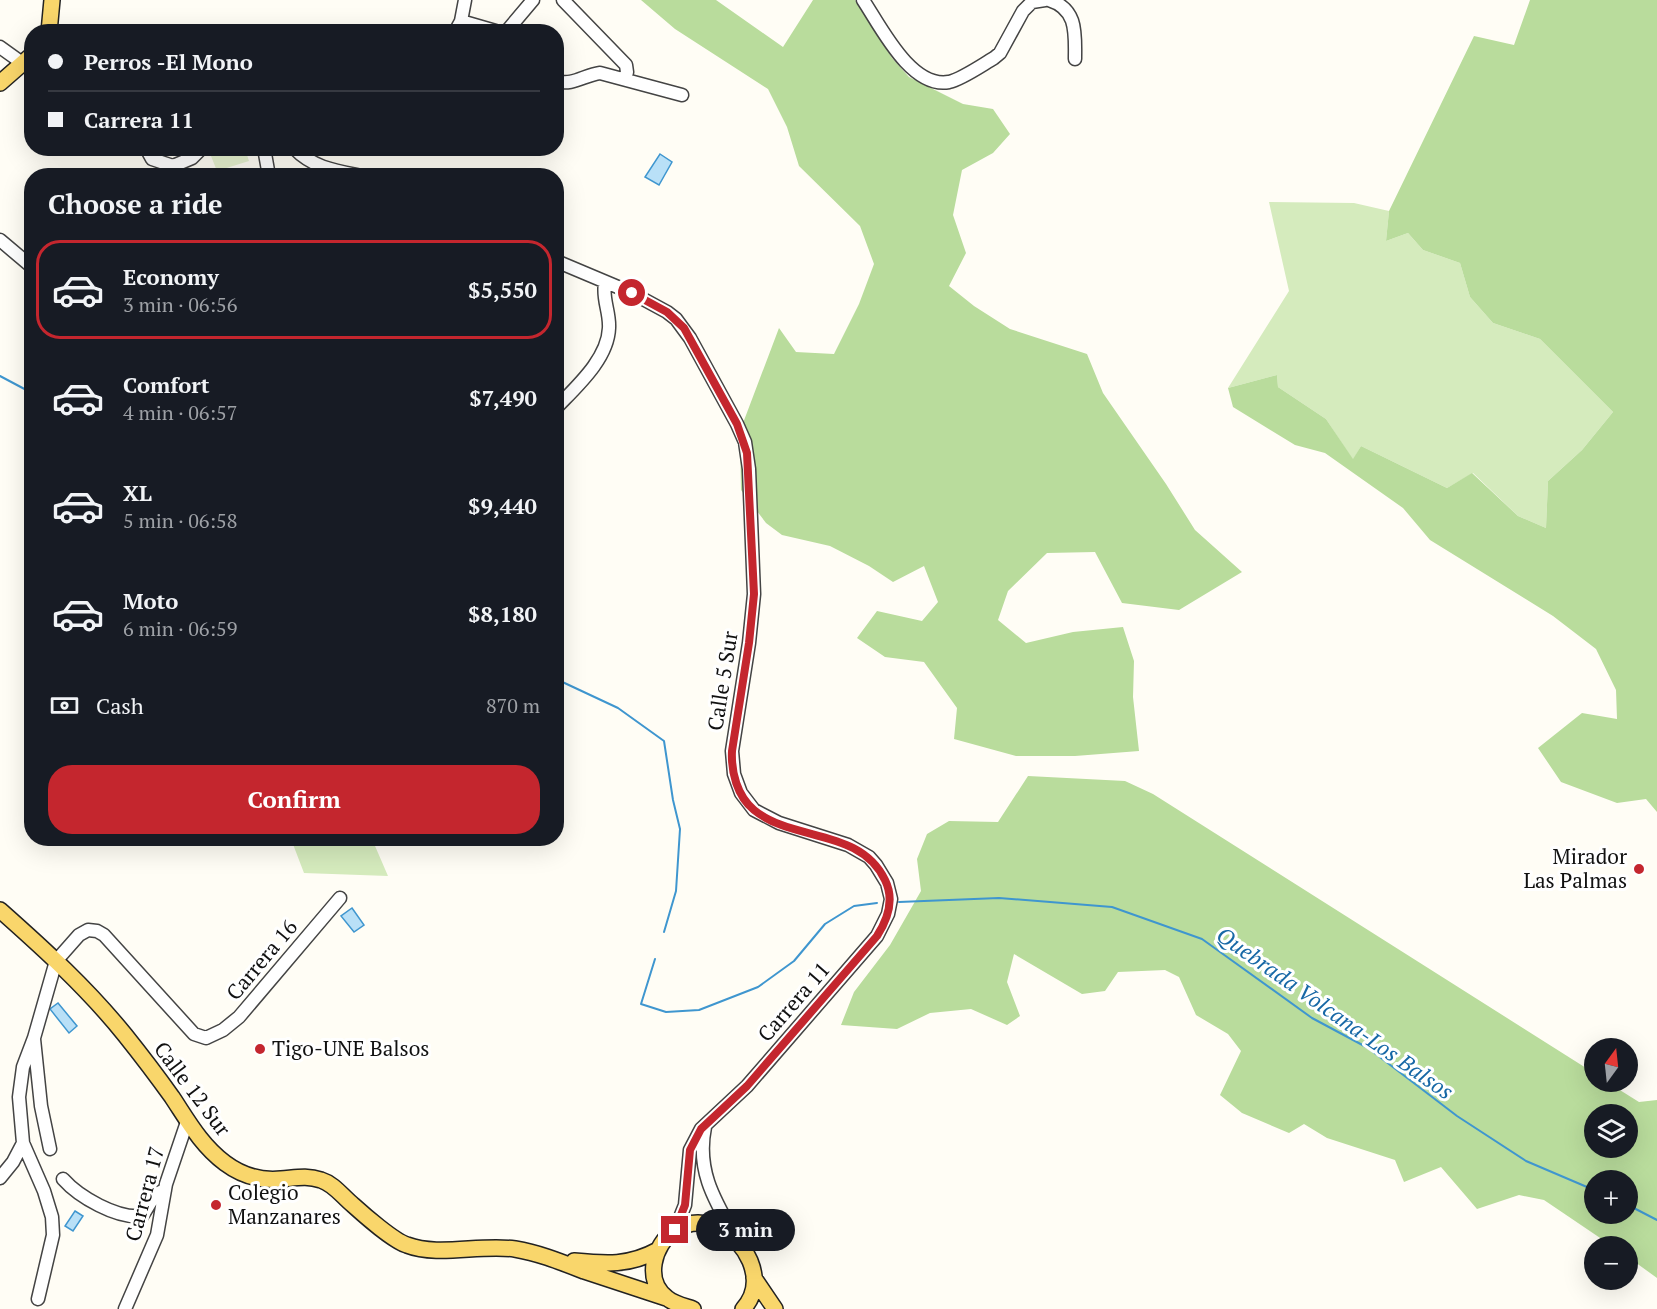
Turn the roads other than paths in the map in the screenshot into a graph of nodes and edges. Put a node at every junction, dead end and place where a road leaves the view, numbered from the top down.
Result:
1 (52, 0) edge
2 (465, 0) edge
3 (534, 0) edge
4 (563, 0) edge
5 (863, 0) edge
6 (1047, 0) edge
7 (50, 24) edge
8 (459, 24) edge
9 (514, 24) edge
10 (0, 47) edge
11 (1075, 59) dead end
12 (24, 60) edge
13 (24, 66) edge
14 (624, 79) junction
15 (0, 83) edge
16 (564, 83) edge
17 (682, 95) dead end
18 (150, 156) edge
19 (194, 156) edge
20 (302, 156) edge
21 (317, 168) edge
22 (0, 240) edge
23 (24, 260) edge
24 (564, 264) edge
25 (605, 282) junction
26 (564, 399) edge
27 (889, 891) joint
28 (340, 898) dead end
29 (0, 910) edge
30 (56, 961) junction
31 (34, 1038) junction
32 (187, 1122) junction
33 (705, 1125) junction
34 (23, 1143) junction
35 (50, 1149) dead end
36 (0, 1178) edge
37 (63, 1179) dead end
38 (165, 1190) junction
39 (675, 1230) junction
40 (736, 1238) junction
41 (658, 1250) junction
42 (556, 1260) junction
43 (754, 1278) junction
44 (666, 1298) junction
45 (38, 1299) dead end
46 (125, 1309) edge
47 (693, 1309) edge
48 (743, 1309) edge
49 (776, 1309) edge

1 - 7 main road
2 - 8 street
3 - 9 street
4 - 14 street
5 - 6 street
6 - 11 street
10 - 12 street
13 - 15 main road
14 - 16 street
14 - 17 street
18 - 19 street
20 - 21 street
22 - 23 street
24 - 25 street, Calle 5 Sur
25 - 26 street
25 - 27 street, Calle 5 Sur
27 - 33 street, Carrera 11
28 - 30 street, Carrera 16
29 - 30 main road, Calle 12 Sur
30 - 31 street
30 - 32 main road, Calle 12 Sur
31 - 34 street
31 - 35 street
32 - 38 street, Carrera 17
32 - 42 main road, Calle 12 Sur
33 - 39 street, Carrera 11
33 - 40 street
34 - 36 street
34 - 45 street
37 - 38 street
38 - 46 street, Carrera 17
39 - 40 main road
39 - 41 main road
40 - 43 main road
41 - 42 main road, Calle 12 Sur
41 - 44 main road
42 - 44 main road, Calle 12 Sur
43 - 48 main road
43 - 49 main road
44 - 47 main road, Calle 12 Sur

